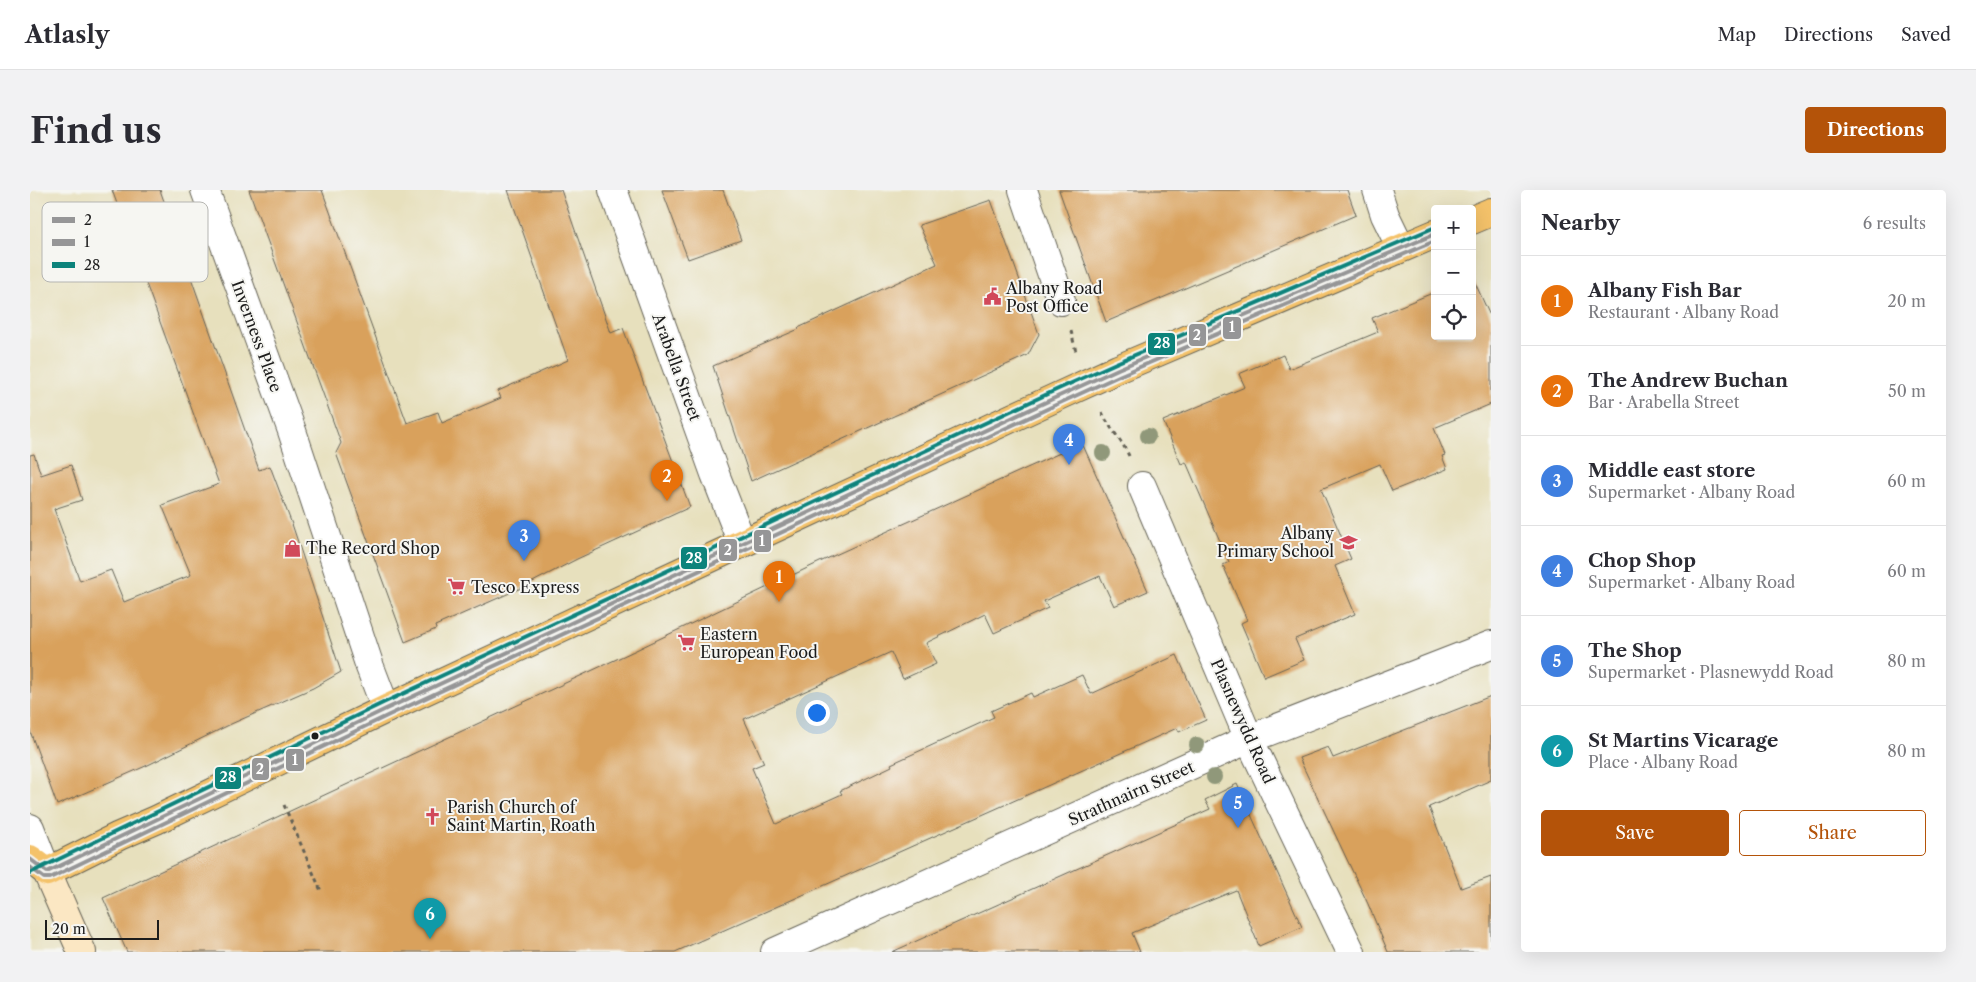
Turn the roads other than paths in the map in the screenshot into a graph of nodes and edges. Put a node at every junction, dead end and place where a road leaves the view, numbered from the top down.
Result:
1 (205, 190) edge
2 (613, 190) edge
3 (1023, 190) edge
4 (1377, 190) edge
5 (1491, 212) edge
6 (1476, 218) edge
7 (1431, 236) edge
8 (1401, 248) junction
9 (1062, 301) dead end
10 (1142, 486) road end
11 (742, 543) junction
12 (1491, 645) edge
13 (386, 709) junction
14 (1250, 740) junction
15 (30, 828) edge
16 (36, 870) edge
17 (82, 952) edge
18 (775, 952) edge
19 (1351, 952) edge

1 - 13 street, Inverness Place
2 - 11 street, Arabella Street
3 - 9 street
4 - 8 street
5 - 6 main road
7 - 8 main road
8 - 11 main road
10 - 14 street, Plasnewydd Road
11 - 13 main road
12 - 14 street, Strathnairn Street
13 - 16 main road
14 - 18 street, Strathnairn Street
14 - 19 street, Plasnewydd Road
15 - 16 street
16 - 17 main road

